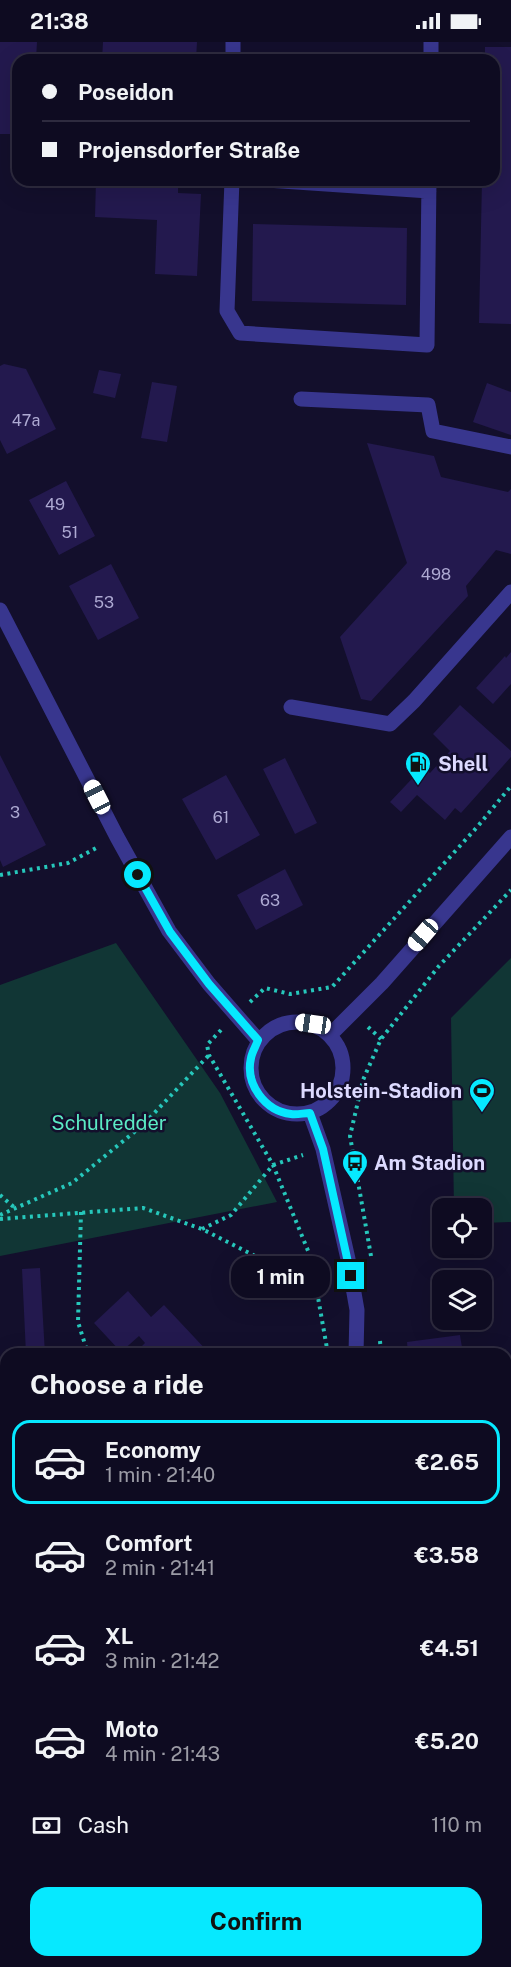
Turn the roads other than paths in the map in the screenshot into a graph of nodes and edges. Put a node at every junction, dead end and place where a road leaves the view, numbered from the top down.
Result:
1 (232, 186) edge
2 (429, 186) edge
3 (301, 399) dead end
4 (511, 447) edge
5 (511, 592) edge
6 (0, 610) edge
7 (6, 638) edge
8 (291, 707) dead end
9 (511, 837) edge
10 (330, 1035) junction
11 (258, 1040) junction
12 (310, 1113) junction
13 (356, 1348) edge

1 - 2 street
3 - 4 street
5 - 8 street
6 - 7 street
7 - 11 street
9 - 10 street
10 - 11 street
10 - 12 street
11 - 12 street
12 - 13 street

